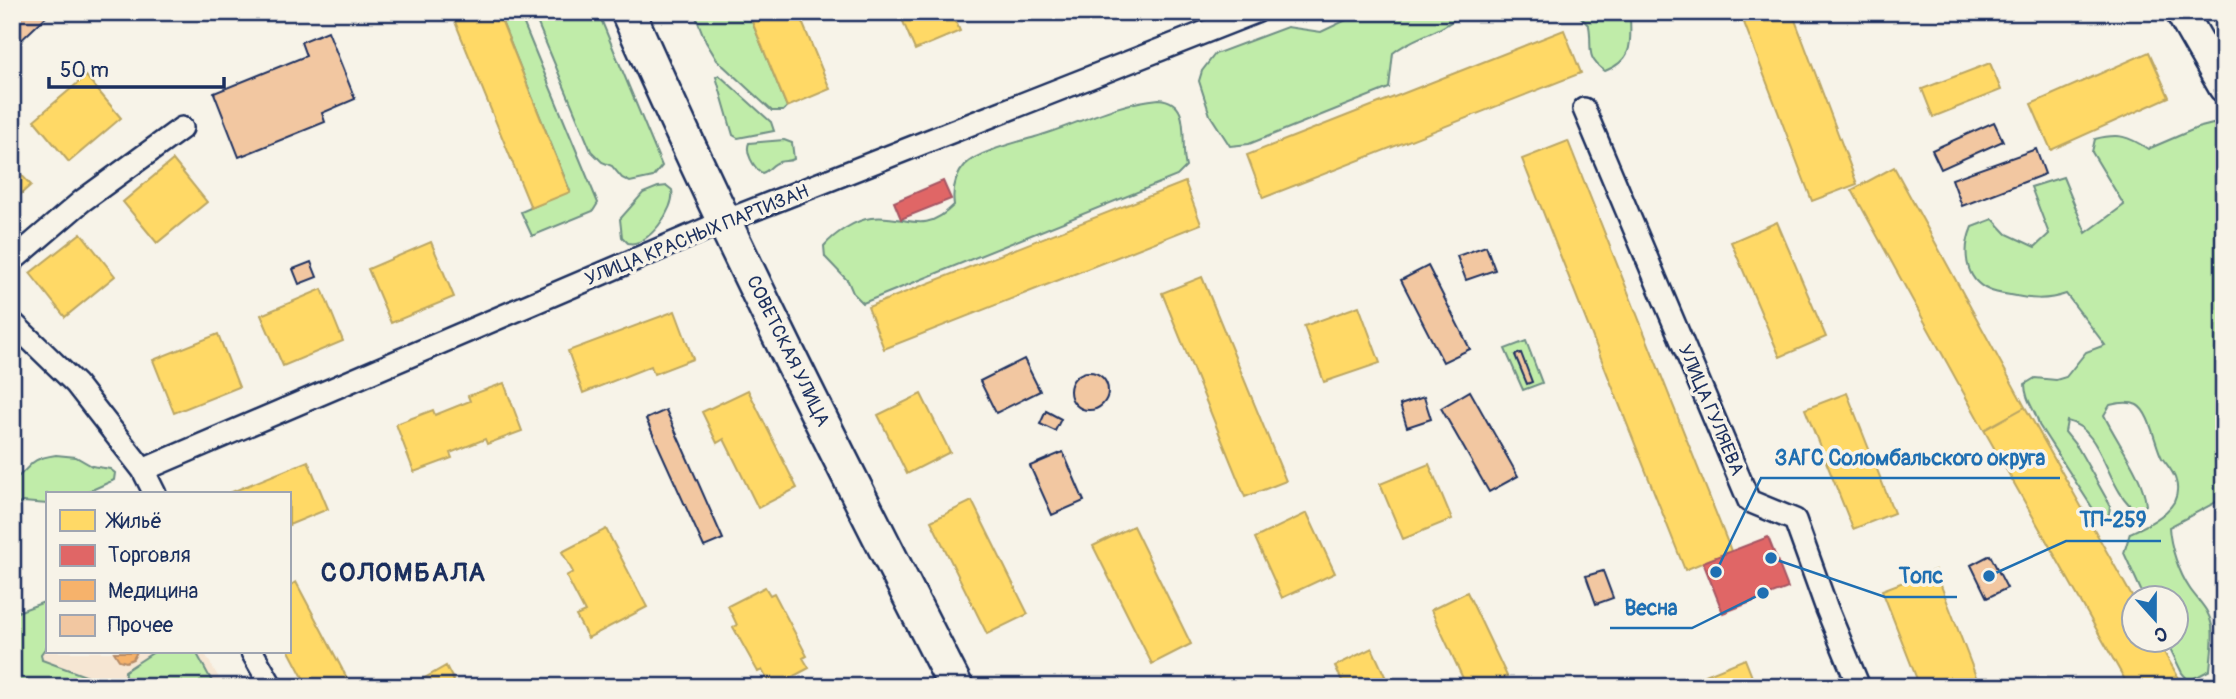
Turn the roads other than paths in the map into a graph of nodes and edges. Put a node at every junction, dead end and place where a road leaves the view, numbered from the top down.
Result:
1 (628, 12) edge
2 (1256, 12) edge
3 (2181, 12) edge
4 (2224, 87) edge
5 (1584, 109) dead end
6 (182, 128) dead end
7 (725, 222) junction
8 (12, 261) edge
9 (12, 323) edge
10 (142, 470) junction
11 (154, 492) edge
12 (253, 654) edge
13 (272, 687) edge
14 (956, 687) edge
15 (1859, 687) edge

1 - 7 main road, СОВЕТСКАЯ УЛИЦА
2 - 7 street, УЛИЦА КРАСНЫХ ПАРТИЗАН
3 - 4 main road
5 - 15 street, УЛИЦА ГУЛЯЕВА
6 - 8 street
7 - 10 street, УЛИЦА КРАСНЫХ ПАРТИЗАН
7 - 14 main road, СОВЕТСКАЯ УЛИЦА
9 - 10 street
10 - 11 street
12 - 13 street

